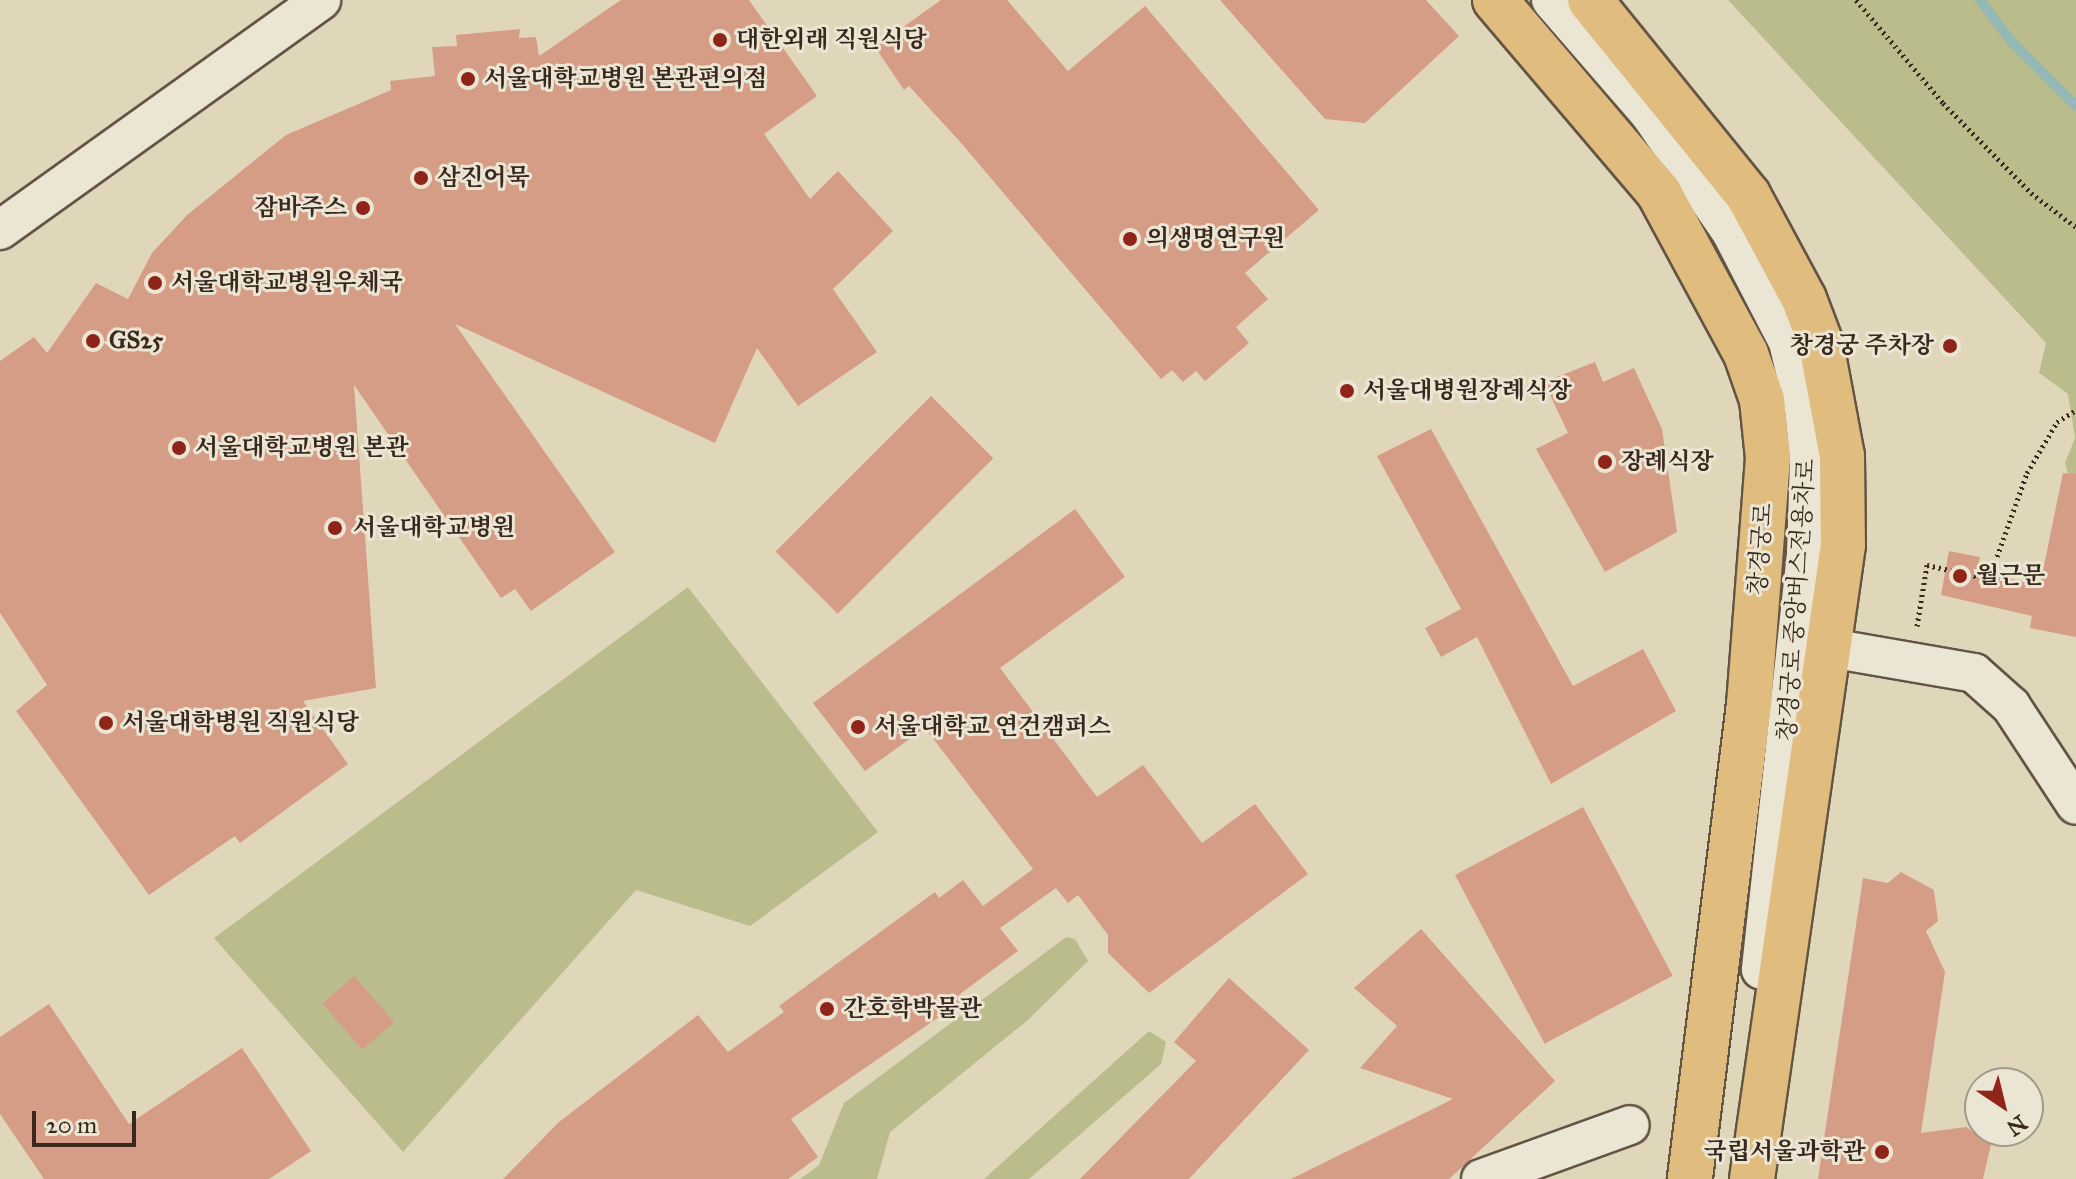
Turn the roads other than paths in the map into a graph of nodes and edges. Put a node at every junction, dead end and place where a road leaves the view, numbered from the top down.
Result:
1 (321, 0) edge
2 (1495, 0) edge
3 (1551, 0) edge
4 (1590, 0) edge
5 (0, 230) edge
6 (1830, 648) junction
7 (2076, 805) edge
8 (1630, 1125) dead end
9 (1481, 1179) edge
10 (1690, 1179) edge
11 (1736, 1179) edge
12 (1752, 1179) edge

1 - 5 lane
2 - 10 main road, 창경궁로
3 - 11 lane, 창경궁로 중앙버스전용차로
4 - 6 main road
6 - 7 lane
6 - 12 main road
8 - 9 lane

